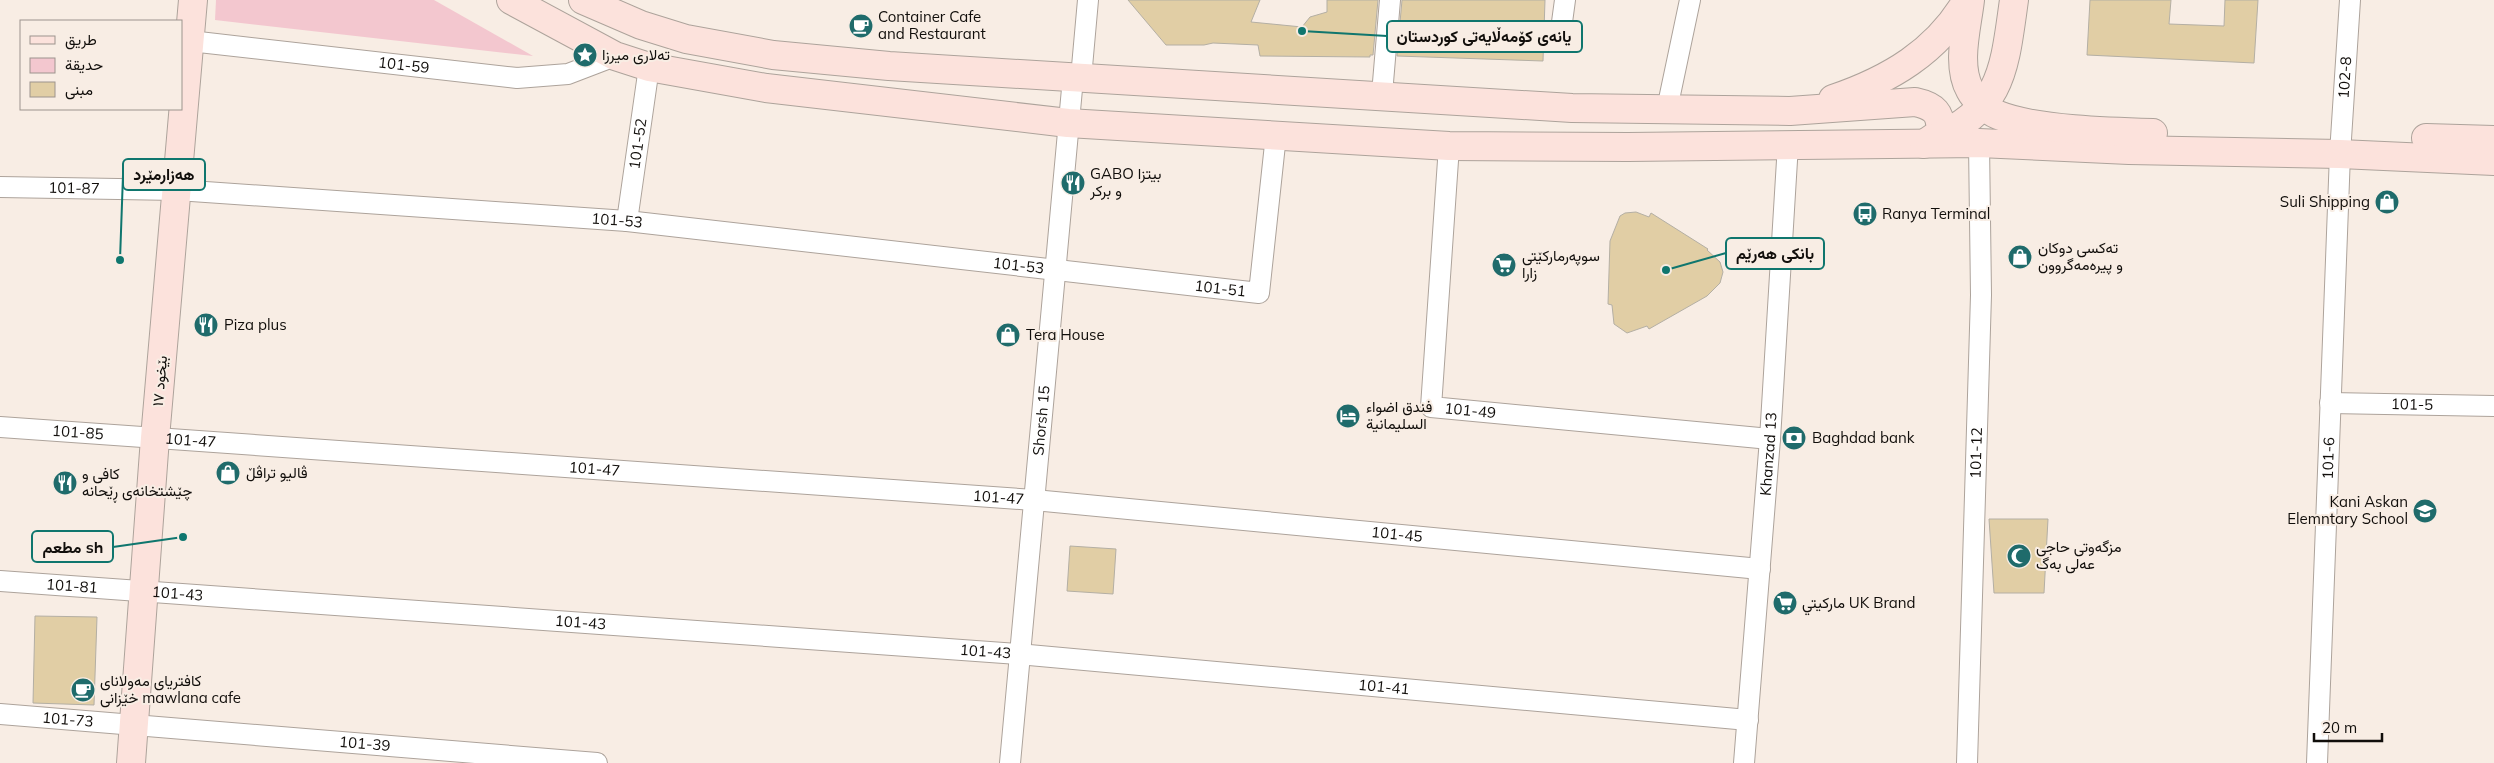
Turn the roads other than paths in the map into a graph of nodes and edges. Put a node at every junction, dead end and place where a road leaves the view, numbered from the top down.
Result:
1 (193, 0) edge
2 (511, 0) edge
3 (584, 0) edge
4 (1088, 0) edge
5 (1390, 0) edge
6 (1565, 0) edge
7 (1690, 0) edge
8 (1969, 0) edge
9 (2014, 0) edge
10 (2350, 0) edge
11 (1560, 37) dead end
12 (190, 42) junction
13 (615, 56) junction
14 (649, 67) junction
15 (1077, 78) junction
16 (1382, 94) junction
17 (1984, 106) junction
18 (1667, 109) junction
19 (1790, 111) junction
20 (1068, 123) junction
21 (1276, 135) junction
22 (2494, 140) edge
23 (1980, 143) junction
24 (1788, 144) junction
25 (1924, 144) junction
26 (2340, 145) junction
27 (1449, 146) junction
28 (2494, 161) edge
29 (0, 187) edge
30 (177, 190) junction
31 (627, 221) junction
32 (1054, 269) junction
33 (2330, 403) junction
34 (2494, 406) edge
35 (0, 427) edge
36 (155, 438) junction
37 (1770, 439) junction
38 (1034, 500) junction
39 (1760, 569) junction
40 (0, 581) edge
41 (144, 592) junction
42 (1018, 654) junction
43 (0, 714) edge
44 (1748, 720) junction
45 (134, 723) junction
46 (131, 763) edge
47 (597, 763) edge
48 (1010, 763) edge
49 (1744, 763) edge
50 (1967, 763) edge
51 (2317, 763) edge

1 - 12 main road, بێخود ١٧
2 - 13 main road
3 - 15 main road
4 - 15 street, Shorsh 15
5 - 16 street
6 - 11 street
7 - 18 street
8 - 17 main road
8 - 19 main road
9 - 17 main road
10 - 26 street, 102-8
12 - 13 street, 101-59
12 - 30 main road, بێخود ١٧
13 - 14 main road
14 - 20 main road
14 - 31 street, 101-52
15 - 16 main road
15 - 20 street, Shorsh 15
16 - 18 main road
17 - 25 main road
17 - 26 main road
18 - 19 main road
19 - 24 main road
19 - 25 main road
20 - 21 main road
20 - 32 street, Shorsh 15
21 - 27 main road
21 - 32 street, 101-51
22 - 26 main road
23 - 25 main road
23 - 26 main road
23 - 50 street, 101-12
24 - 25 main road
24 - 27 main road
24 - 37 street, Khanzad 13
26 - 28 main road
26 - 33 street, 101-6
27 - 37 street, 101-49
29 - 30 street, 101-87
30 - 31 street, 101-53
30 - 36 main road, بێخود ١٧
31 - 32 street, 101-53
32 - 38 street, Shorsh 15
33 - 34 street, 101-5
33 - 51 street, 101-6
35 - 36 street, 101-85
36 - 38 street, 101-47
36 - 41 main road, بێخود ١٧
37 - 39 street, Khanzad 13
38 - 39 street, 101-45
38 - 42 street, Shorsh 15
39 - 44 street, Khanzad 13
40 - 41 street, 101-81
41 - 42 street, 101-43
41 - 45 main road, بێخود ١٧
42 - 44 street, 101-41
42 - 48 street, Shorsh 15
43 - 45 street, 101-73
44 - 49 street, Khanzad 13
45 - 46 main road, بێخود ١٧
45 - 47 street, 101-39

